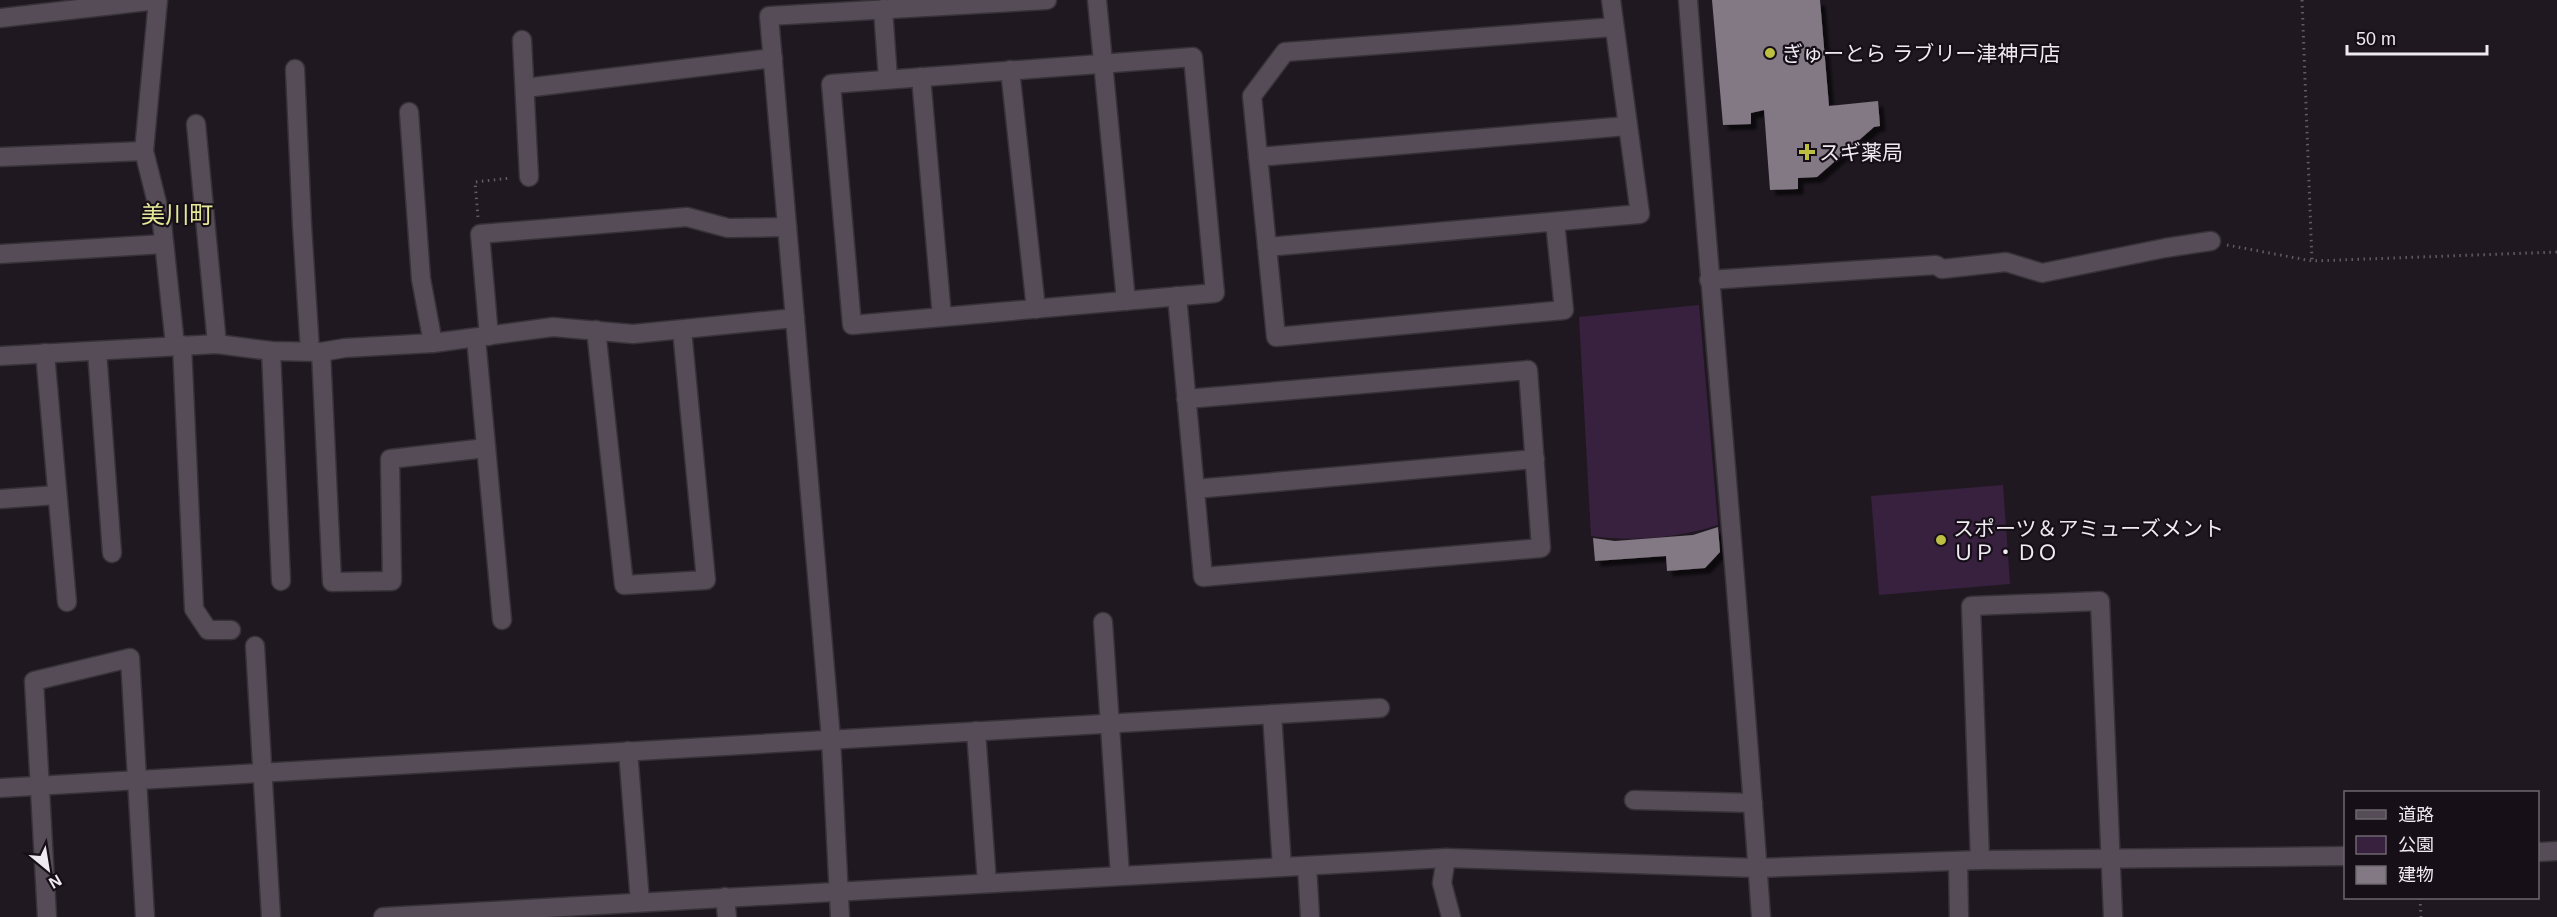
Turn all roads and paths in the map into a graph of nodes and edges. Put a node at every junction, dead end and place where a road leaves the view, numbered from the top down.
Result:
1 (158, 0) edge
2 (1047, 0) edge
3 (1097, 0) edge
4 (1611, 0) edge
5 (1688, 0) edge
6 (2302, 0) edge
7 (884, 9) junction
8 (0, 18) edge
9 (1614, 27) junction
10 (522, 40) dead end
11 (772, 57) junction
12 (1103, 64) junction
13 (296, 69) dead end
14 (1010, 70) junction
15 (921, 77) junction
16 (888, 79) junction
17 (525, 88) junction
18 (409, 112) dead end
19 (196, 124) dead end
20 (1627, 126) junction
21 (144, 151) junction
22 (0, 157) edge
23 (1258, 157) junction
24 (529, 177) joint
25 (1555, 222) junction
26 (787, 227) junction
27 (480, 234) junction
28 (2211, 241) joint
29 (164, 244) junction
30 (1267, 247) junction
31 (2557, 252) edge
32 (0, 254) edge
33 (2312, 261) junction
34 (1709, 280) junction
35 (1177, 296) junction
36 (1126, 301) junction
37 (1036, 309) junction
38 (942, 317) junction
39 (795, 318) junction
40 (596, 330) junction
41 (682, 330) junction
42 (482, 337) junction
43 (433, 343) junction
44 (216, 344) junction
45 (178, 345) junction
46 (97, 351) junction
47 (271, 351) junction
48 (316, 352) junction
49 (45, 353) junction
50 (0, 356) edge
51 (1186, 399) junction
52 (486, 448) junction
53 (1535, 459) junction
54 (1195, 489) junction
55 (57, 495) junction
56 (0, 499) edge
57 (112, 553) dead end
58 (281, 581) dead end
59 (67, 602) dead end
60 (502, 620) dead end
61 (1103, 622) dead end
62 (231, 630) dead end
63 (255, 646) dead end
64 (1380, 708) dead end
65 (1272, 714) junction
66 (1110, 723) junction
67 (976, 731) junction
68 (831, 739) junction
69 (628, 751) junction
70 (263, 772) junction
71 (137, 779) junction
72 (40, 785) junction
73 (0, 788) edge
74 (1634, 800) dead end
75 (1753, 803) junction
76 (2557, 851) edge
77 (2539, 852) edge
78 (2344, 856) edge
79 (1446, 858) junction
80 (2110, 858) junction
81 (1980, 860) junction
82 (1958, 862) junction
83 (1307, 866) junction
84 (1282, 867) junction
85 (1757, 868) junction
86 (1120, 875) junction
87 (987, 883) junction
88 (838, 892) junction
89 (725, 897) junction
90 (2420, 899) edge
91 (640, 902) junction
92 (471, 914) edge
93 (47, 917) edge
94 (145, 917) edge
95 (271, 917) edge
96 (383, 917) edge
97 (726, 917) edge
98 (840, 917) edge
99 (1310, 917) edge
100 (1451, 917) edge
101 (1761, 917) edge
102 (1959, 917) edge
103 (2113, 917) edge
104 (2421, 917) edge

1 - 8 street
1 - 21 street
2 - 7 street
3 - 12 street
4 - 9 street
5 - 34 street
6 - 33 path
7 - 11 street
7 - 16 street
9 - 20 street
9 - 23 street
10 - 17 street
11 - 17 street
11 - 26 street
12 - 14 street
12 - 35 street
12 - 36 street
13 - 48 street
14 - 15 street
14 - 37 street
15 - 16 street
15 - 38 street
16 - 38 street
17 - 24 street
18 - 43 street
19 - 44 street
20 - 23 street
20 - 25 street
21 - 22 street
21 - 29 street
23 - 30 street
24 - 27 path
25 - 30 street
25 - 30 street
26 - 27 street
26 - 39 street
27 - 42 street
28 - 33 path
28 - 34 street
29 - 32 street
29 - 45 street
31 - 33 path
34 - 75 street
35 - 36 street
35 - 51 street
36 - 37 street
37 - 38 street
39 - 41 street
39 - 68 street
40 - 41 street
40 - 41 street
40 - 42 street
42 - 43 street
42 - 52 street
43 - 48 street
44 - 45 street
44 - 47 street
45 - 46 street
45 - 62 street
46 - 49 street
46 - 57 street
47 - 48 street
47 - 58 street
48 - 52 street
49 - 50 street
49 - 55 street
51 - 53 street
51 - 54 street
52 - 60 street
53 - 54 street
53 - 54 street
55 - 56 street
55 - 59 street
61 - 66 street
63 - 70 street
64 - 65 street
65 - 66 street
65 - 84 street
66 - 67 street
66 - 86 street
67 - 68 street
67 - 87 street
68 - 69 street
68 - 88 street
69 - 70 street
69 - 91 street
70 - 71 street
70 - 95 street
71 - 72 street
71 - 72 street
71 - 94 street
72 - 73 street
72 - 93 street
74 - 75 street
75 - 85 street
76 - 77 street
78 - 80 street
79 - 83 street
79 - 85 street
79 - 100 street
80 - 81 street
80 - 81 street
80 - 103 street
81 - 82 street
82 - 85 street
82 - 102 street
83 - 84 street
83 - 99 street
84 - 86 street
85 - 101 street
86 - 87 street
87 - 88 street
88 - 89 street
88 - 98 street
89 - 91 street
89 - 97 street
90 - 104 path
91 - 92 street
92 - 96 street

